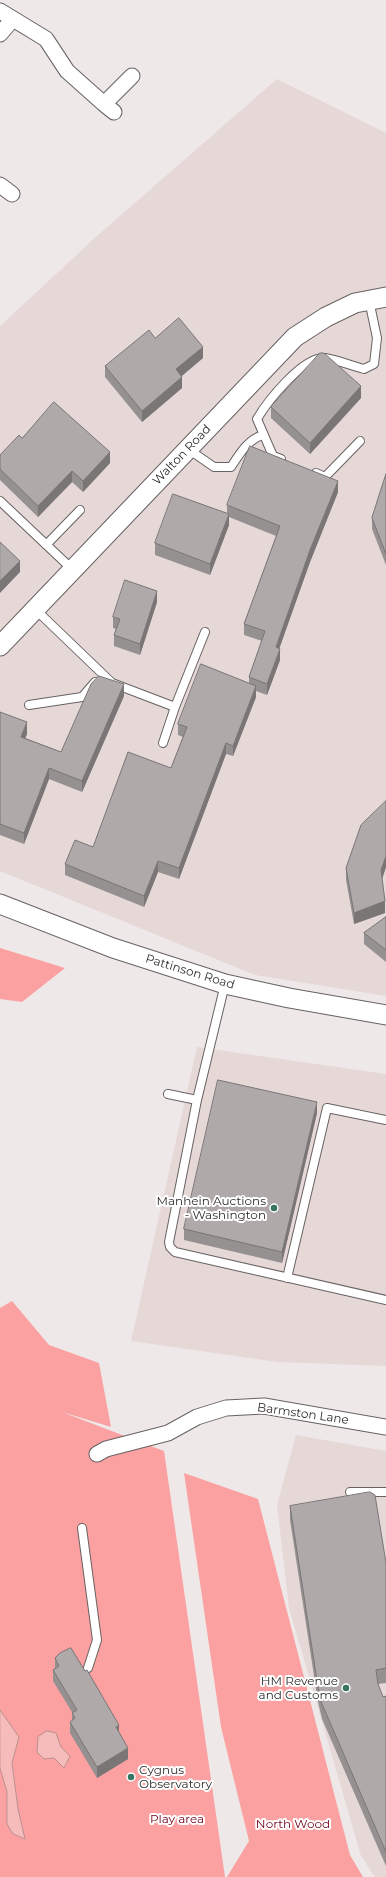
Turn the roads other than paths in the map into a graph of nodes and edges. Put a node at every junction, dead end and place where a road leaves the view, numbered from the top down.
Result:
1 (6, 15) edge
2 (0, 34) edge
3 (132, 76) dead end
4 (0, 185) edge
5 (12, 194) dead end
6 (378, 299) edge
7 (263, 435) junction
8 (360, 441) dead end
9 (188, 448) junction
10 (286, 461) edge
11 (306, 469) edge
12 (0, 502) edge
13 (80, 510) dead end
14 (46, 545) junction
15 (72, 570) junction
16 (35, 609) junction
17 (205, 632) dead end
18 (0, 646) edge
19 (103, 674) junction
20 (29, 705) dead end
21 (175, 707) junction
22 (163, 743) dead end
23 (0, 904) edge
24 (225, 984) junction
25 (386, 1015) edge
26 (168, 1094) dead end
27 (197, 1100) junction
28 (386, 1120) edge
29 (287, 1278) junction
30 (386, 1300) edge
31 (386, 1427) edge
32 (97, 1454) dead end
33 (350, 1492) dead end
34 (386, 1492) edge
35 (82, 1528) dead end
36 (88, 1668) dead end

1 - 2 street
1 - 3 street
4 - 5 street
6 - 7 lane
6 - 9 street, Walton Road
7 - 9 lane
7 - 10 lane
8 - 11 lane
9 - 15 street, Walton Road
12 - 14 lane
13 - 14 lane
14 - 15 lane
15 - 16 street, Walton Road
16 - 18 street, Walton Road
16 - 19 lane
17 - 21 lane
19 - 20 lane
19 - 21 lane
21 - 22 lane
23 - 24 street, Pattinson Road
24 - 25 street, Pattinson Road
24 - 27 lane
26 - 27 lane
27 - 29 lane
28 - 29 lane
29 - 30 lane
31 - 32 street, Barmston Lane
33 - 34 lane
35 - 36 lane

